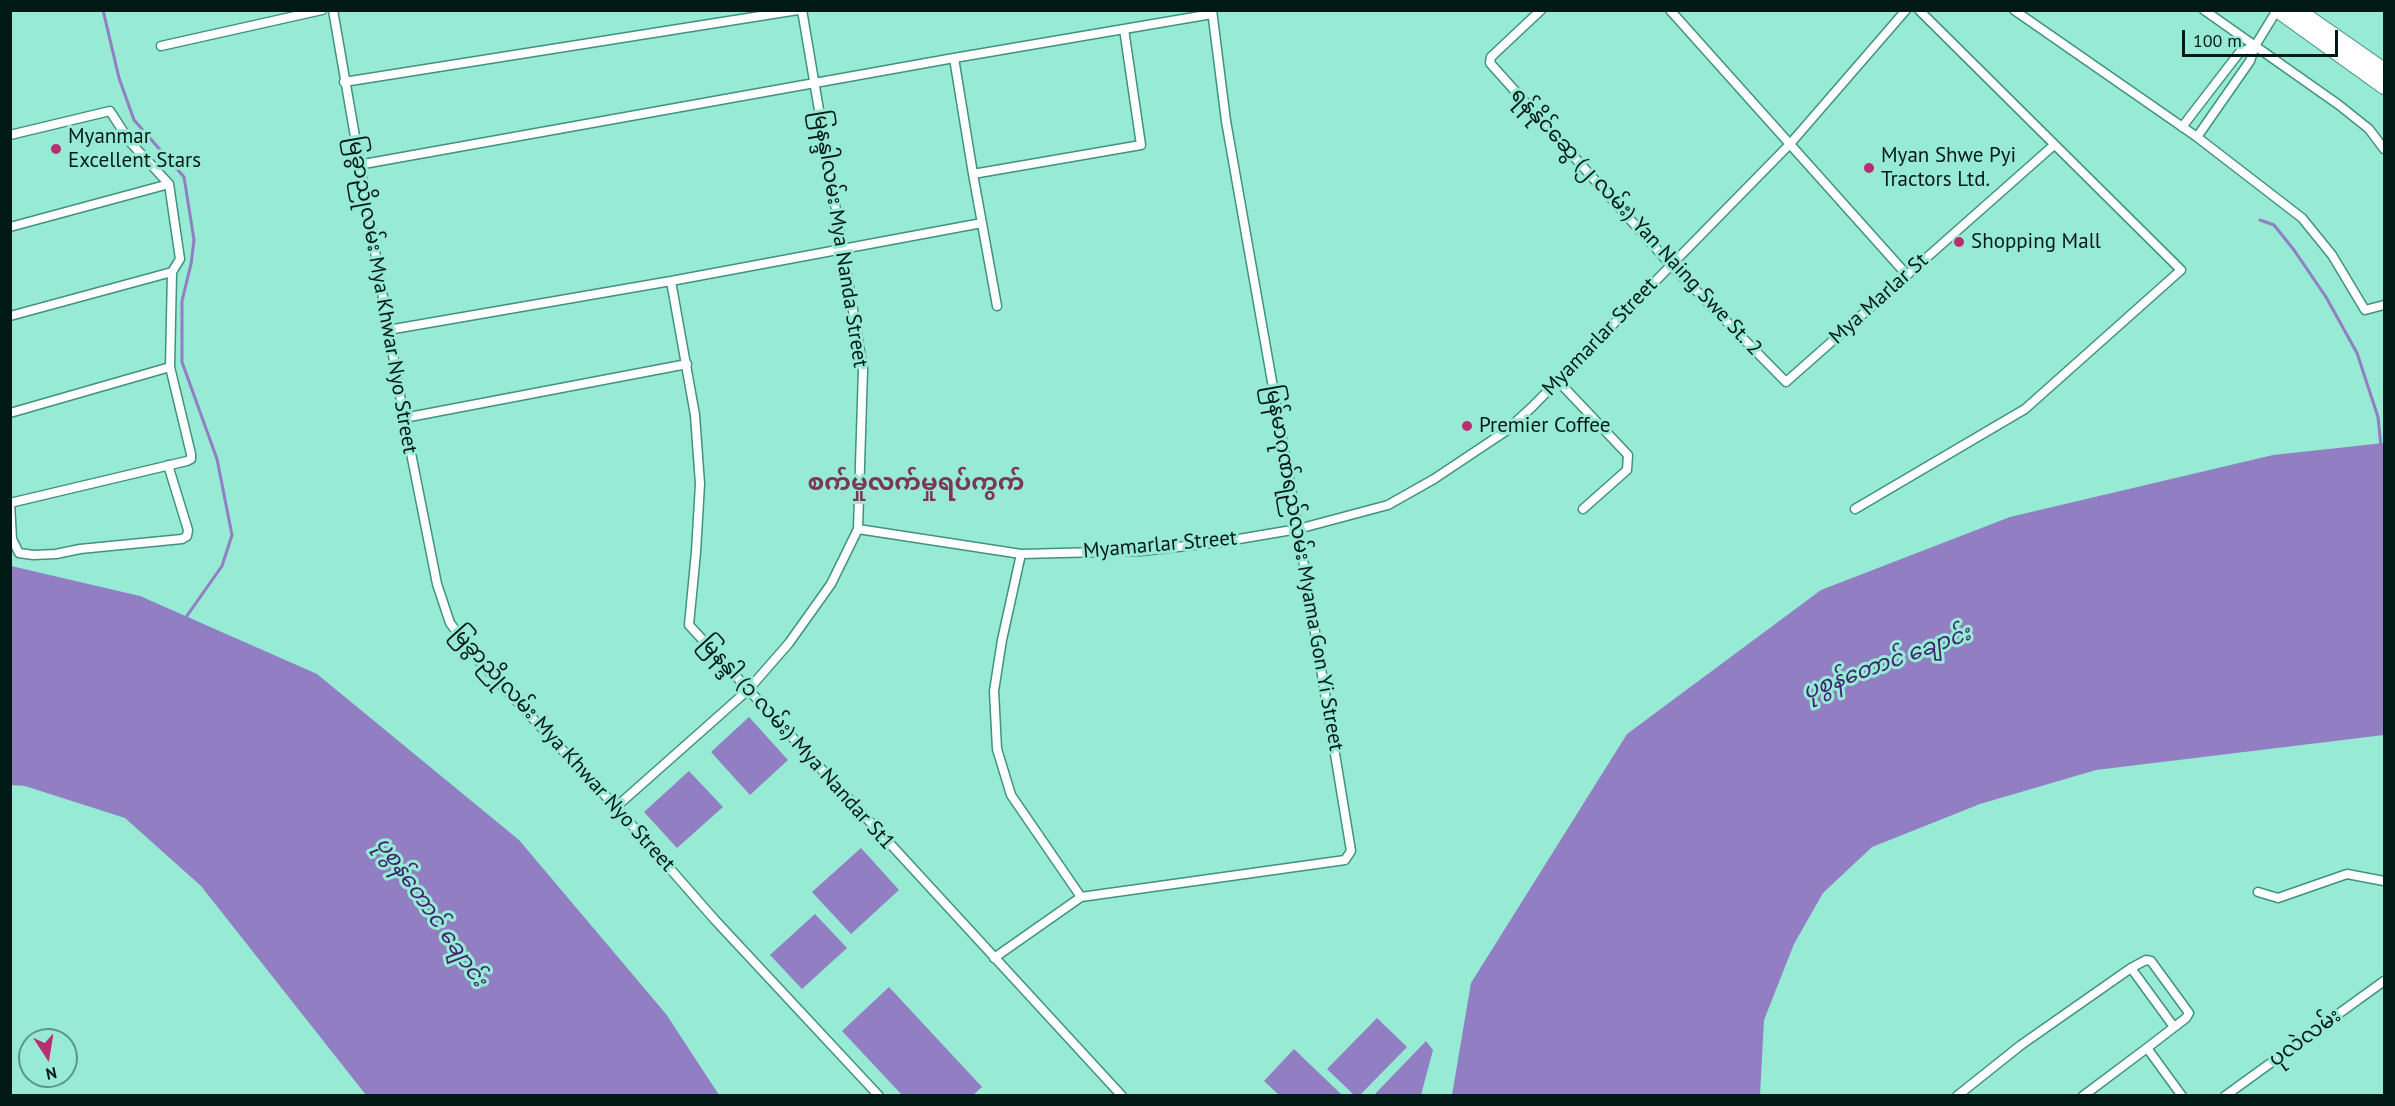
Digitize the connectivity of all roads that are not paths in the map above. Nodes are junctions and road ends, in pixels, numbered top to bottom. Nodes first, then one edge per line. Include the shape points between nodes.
1 (322, 10) edge
2 (333, 10) edge
3 (800, 10) edge
4 (1541, 10) edge
5 (1670, 10) edge
6 (1906, 10) edge
7 (1919, 10) edge
8 (2014, 10) edge
9 (2204, 10) edge
10 (2277, 10) edge
11 (2298, 10) edge
12 (1212, 12) edge
13 (1124, 29) junction
14 (2329, 41) junction
15 (161, 45) dead end
16 (2255, 46) junction
17 (954, 58) junction
18 (2385, 70) edge
19 (344, 82) junction
20 (813, 83) junction
21 (2385, 87) edge
22 (2182, 127) junction
23 (10, 135) edge
24 (2197, 137) junction
25 (1790, 144) junction
26 (2054, 145) junction
27 (2385, 149) edge
28 (358, 165) junction
29 (974, 174) junction
30 (168, 184) junction
31 (982, 223) junction
32 (10, 227) edge
33 (842, 248) junction
34 (1670, 264) junction
35 (172, 272) junction
36 (1907, 275) junction
37 (671, 281) junction
38 (2385, 305) edge
39 (997, 306) dead end
40 (10, 316) edge
41 (388, 330) junction
42 (687, 364) junction
43 (170, 367) junction
44 (1558, 381) junction
45 (1786, 382) joint
46 (10, 413) edge
47 (404, 418) junction
48 (168, 465) junction
49 (11, 503) edge
50 (1583, 509) dead end
51 (1856, 509) dead end
52 (858, 529) junction
53 (1298, 529) junction
54 (1021, 554) junction
55 (748, 690) junction
56 (616, 807) junction
57 (2385, 881) edge
58 (2258, 892) dead end
59 (1081, 897) junction
60 (993, 958) junction
61 (2132, 968) junction
62 (2385, 981) edge
63 (2174, 1027) junction
64 (2148, 1048) junction
65 (1967, 1092) edge
66 (879, 1095) edge
67 (1120, 1095) edge
68 (1957, 1095) edge
69 (2083, 1095) edge
70 (2182, 1095) edge
71 (2225, 1095) edge

1 - 15 street
2 - 19 street, မြခွာညိုလမ်း Mya Khwar Nyo Street
3 - 19 street
3 - 20 street, မြနန္ဒါလမ်း Mya Nanda Street
4 - 34 street, ရန်နိုင်ဆွေ (၂ လမ်း) Yan Naing Swe St. 2 via 1490,63
5 - 25 street
6 - 25 street, Myamarlar Street
7 - 26 street
8 - 22 street
9 - 16 street
10 - 14 main road
10 - 16 street
11 - 14 main road
12 - 13 street
12 - 53 street, မြန်မာဂုဏ်ရည်လမ်း Myama Gon Yi Street via 1226,121
13 - 17 street
13 - 29 street via 1141,145
14 - 18 main road
14 - 21 main road
16 - 22 street via 2239,53
16 - 24 street via 2250,61
16 - 27 street via 2347,111
17 - 20 street
17 - 29 street
19 - 28 street, မြခွာညိုလမ်း Mya Khwar Nyo Street
20 - 28 street
20 - 33 street, မြနန္ဒါလမ်း Mya Nanda Street
22 - 24 street
23 - 30 street via 110,111 130,142
24 - 38 street via 2302,218 2332,255 2365,310
25 - 34 street, Myamarlar Street
25 - 36 street
26 - 36 street, Mya Marlar St
26 - 51 street via 2181,270 2025,409
28 - 41 street, မြခွာညိုလမ်း Mya Khwar Nyo Street
29 - 31 street
30 - 32 street
30 - 35 street via 180,259
31 - 33 street
31 - 39 street
33 - 37 street
33 - 52 street, မြနန္ဒါလမ်း Mya Nanda Street via 863,369
34 - 44 street, Myamarlar Street
34 - 45 street, ရန်နိုင်ဆွေ (၂ လမ်း) Yan Naing Swe St. 2
35 - 40 street
35 - 43 street
36 - 45 street, Mya Marlar St
37 - 41 street
37 - 42 street, မြနန္ဒါ (၁ လမ်း) Mya Nandar St1
41 - 47 street, မြခွာညိုလမ်း Mya Khwar Nyo Street
42 - 47 street
42 - 55 street, မြနန္ဒါ (၁ လမ်း) Mya Nandar St1 via 700,484 689,625
43 - 46 street
43 - 48 street via 191,459
44 - 50 street via 1628,455 1627,470
44 - 53 street, Myamarlar Street via 1506,431 1434,479 1388,505
47 - 56 street, မြခွာညိုလမ်း Mya Khwar Nyo Street via 437,584 450,623 478,660
48 - 49 street
48 - 49 street via 189,530 182,539 56,554 19,553 12,539
52 - 54 street, Myamarlar Street
52 - 55 street, မြနန္ဒါလမ်း Mya Nanda Street via 831,584 789,643
53 - 54 street, Myamarlar Street via 1142,550
53 - 59 street, မြန်မာဂုဏ်ရည်လမ်း Myama Gon Yi Street via 1351,851 1345,860
54 - 59 street via 994,691 997,749 1011,795
55 - 56 street, မြနန္ဒါလမ်း Mya Nanda Street
55 - 60 street, မြနန္ဒါ (၁ လမ်း) Mya Nandar St1
56 - 66 street, မြခွာညိုလမ်း Mya Khwar Nyo Street via 715,920
57 - 58 street via 2347,874 2278,898
59 - 60 street
60 - 67 street, မြနန္ဒါ (၁ လမ်း) Mya Nandar St1
61 - 63 street
61 - 63 street via 2146,960 2155,964 2189,1013
61 - 65 street via 2020,1046
62 - 71 street, ပုလဲလမ်း
63 - 64 street
64 - 69 street
64 - 70 street
65 - 68 street

